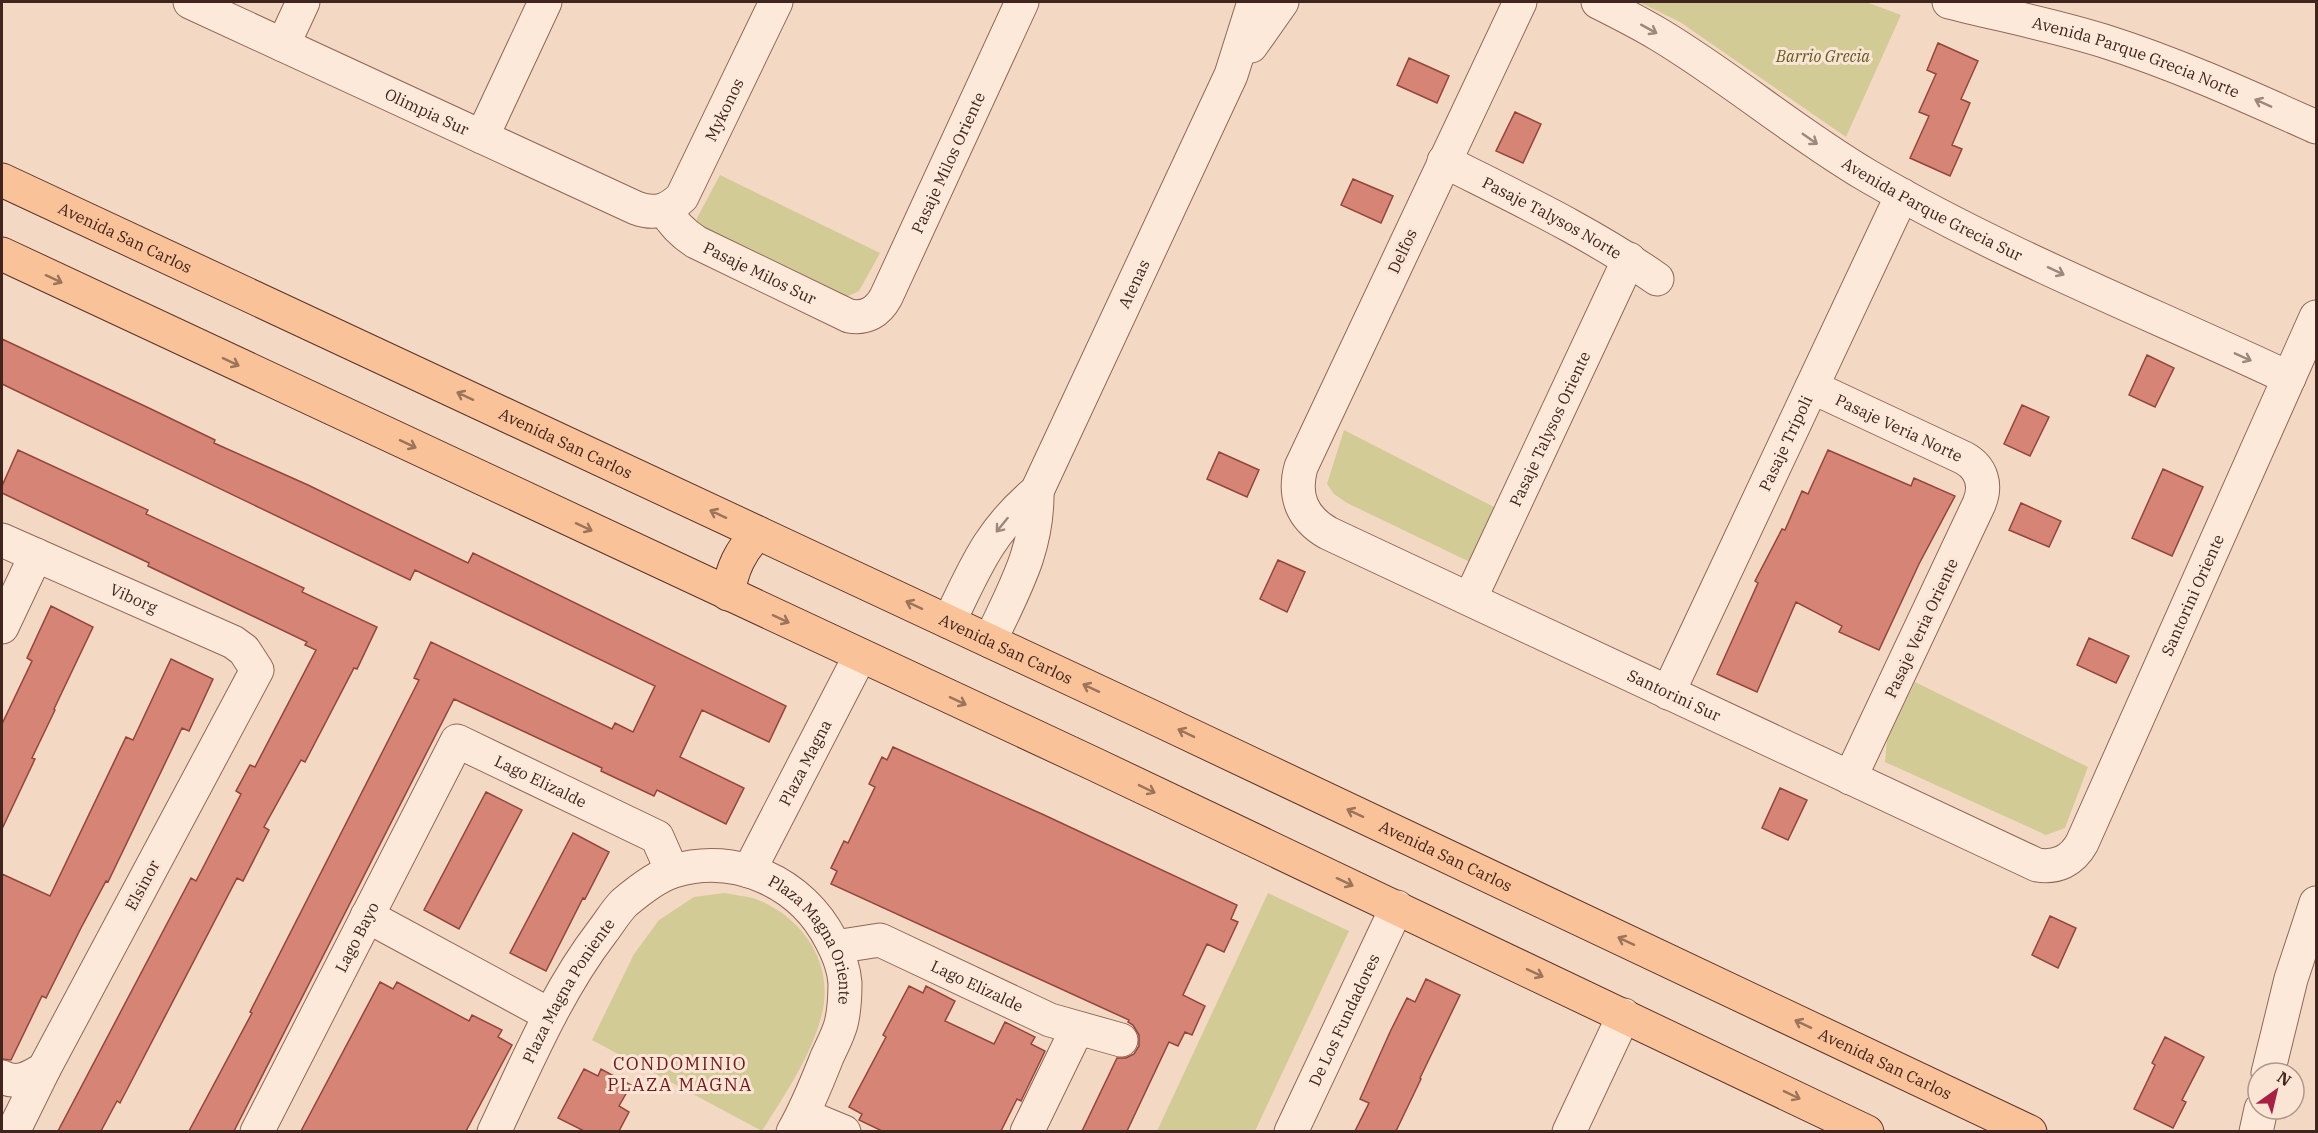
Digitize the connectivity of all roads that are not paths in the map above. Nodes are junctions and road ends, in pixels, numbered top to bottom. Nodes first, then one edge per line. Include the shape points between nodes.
1 (190, 2) edge
2 (303, 2) edge
3 (545, 2) edge
4 (776, 2) edge
5 (1022, 2) edge
6 (1254, 2) edge
7 (1282, 2) edge
8 (1520, 2) edge
9 (1598, 2) edge
10 (1964, 3) edge
11 (283, 45) junction
12 (1232, 75) junction
13 (2316, 127) edge
14 (482, 136) junction
15 (1444, 160) junction
16 (2, 180) edge
17 (1902, 195) junction
18 (665, 210) junction
19 (2, 255) edge
20 (1629, 259) junction
21 (1657, 279) dead end
22 (865, 316) joint
23 (2316, 317) edge
24 (2289, 378) junction
25 (1812, 387) junction
26 (1982, 476) joint
27 (1037, 491) junction
28 (1300, 504) joint
29 (758, 533) junction
30 (2, 540) edge
31 (36, 555) junction
32 (728, 594) junction
33 (1470, 599) junction
34 (949, 622) junction
35 (2, 627) edge
36 (990, 640) junction
37 (860, 656) junction
38 (257, 670) joint
39 (1668, 693) junction
40 (457, 741) joint
41 (1850, 778) junction
42 (2057, 865) joint
43 (672, 871) junction
44 (749, 871) junction
45 (2316, 903) edge
46 (1397, 907) junction
47 (367, 916) junction
48 (2311, 936) edge
49 (835, 947) junction
50 (550, 1015) junction
51 (1624, 1015) junction
52 (1077, 1029) junction
53 (1120, 1041) dead end
54 (2270, 1061) edge
55 (44, 1069) junction
56 (6, 1080) edge
57 (798, 1123) edge
58 (1850, 1128) edge
59 (2019, 1128) edge
60 (13, 1131) edge
61 (257, 1131) edge
62 (494, 1131) edge
63 (844, 1131) edge
64 (1027, 1131) edge
65 (1291, 1131) edge
66 (1569, 1131) edge

1 - 11 street, Olimpia Sur
2 - 11 street
3 - 14 street
4 - 18 street, Mykonos via 682,198
5 - 22 street, Pasaje Milos Oriente via 882,306
6 - 12 street, Atenas
7 - 12 street, Atenas
8 - 15 street, Delfos
9 -> 17 street, Avenida Parque Grecia Sur via 1658,33 1837,157
13 -> 10 street, Avenida Parque Grecia Norte via 2157,59
11 - 14 street, Olimpia Sur
12 - 27 street, Atenas
14 - 18 street, Olimpia Sur via 645,212
15 - 20 street, Pasaje Talysos Norte
15 - 28 street, Delfos via 1301,468 1297,486
29 -> 16 main road, Avenida San Carlos
17 -> 24 street, Avenida Parque Grecia Sur via 2045,266
17 - 25 street, Pasaje Trípoli
18 - 22 street, Pasaje Milos Sur via 677,228 696,242 841,313
19 -> 32 main road
20 - 21 street, Pasaje Talysos Norte
20 - 33 street, Pasaje Talysos Oriente
23 - 24 street, Santorini Oriente
24 - 42 street, Santorini Oriente via 2082,843 2076,853
25 - 26 street, Pasaje Veria Norte via 1964,458
25 - 39 street, Pasaje Trípoli
26 - 41 street, Pasaje Veria Oriente via 1983,495
27 -> 34 street, Atenas via 987,544
27 - 36 street, Atenas via 1035,533 1028,560
28 - 33 street, Santorini Sur via 1316,526
29 - 32 main road via 737,560
34 -> 29 main road, Avenida San Carlos
30 - 31 street, Viborg
31 - 35 street
31 - 38 street, Viborg via 233,642 244,650
32 -> 37 main road
33 - 39 street, Santorini Sur
34 - 36 main road, Avenida San Carlos
59 -> 36 main road, Avenida San Carlos
37 - 44 street, Plaza Magna
37 -> 46 main road
38 - 55 street, Elsinor
39 - 41 street, Santorini Sur
40 - 43 street, Lago Elizalde via 657,837
40 - 47 street, Lago Bayo
41 - 42 street, Santorini Sur via 2027,861 2047,867
43 - 44 street, Plaza Magna Oriente via 723,866
43 - 50 street, Plaza Magna Poniente via 623,904 588,951
44 - 49 street, Plaza Magna Oriente via 778,883 809,907
45 - 48 street
46 -> 51 main road
46 - 65 street, De Los Fundadores
47 - 50 street
47 - 61 street, Lago Bayo
48 - 54 street via 2278,1025
49 - 52 street, Lago Elizalde via 880,940
49 - 57 street, Plaza Magna Oriente via 845,983 841,1023
50 - 62 street, Plaza Magna Poniente
51 -> 58 main road
51 - 66 street
52 - 53 street, Lago Elizalde
52 - 64 street
55 - 56 street via 25,1080
55 - 60 street, Elsinor
57 - 63 street

